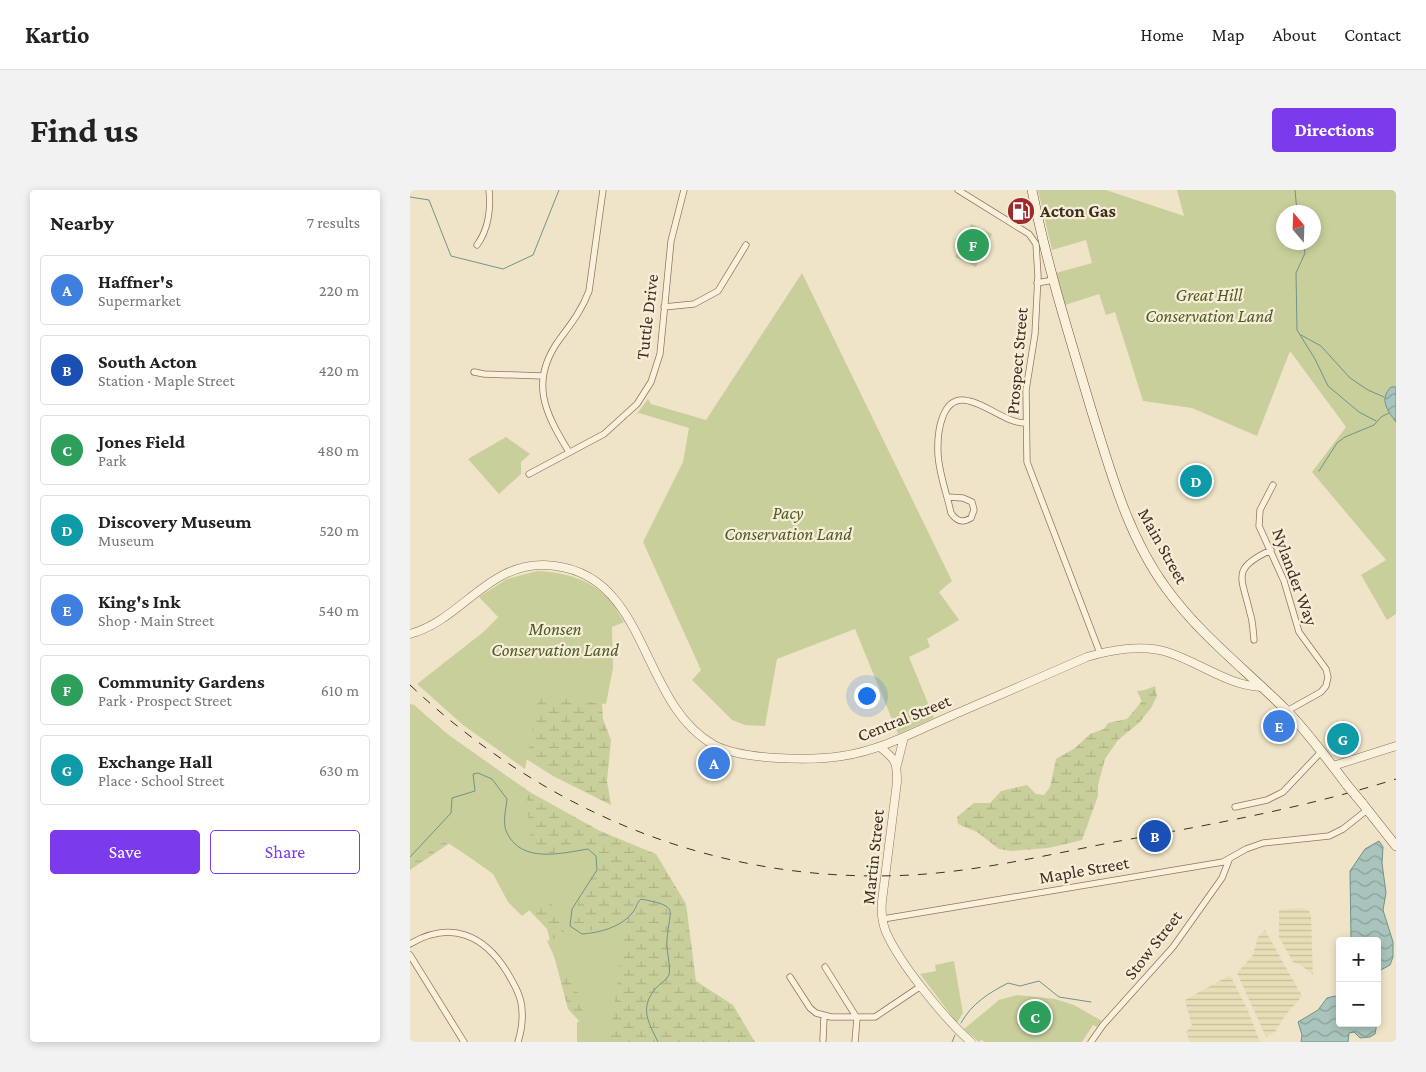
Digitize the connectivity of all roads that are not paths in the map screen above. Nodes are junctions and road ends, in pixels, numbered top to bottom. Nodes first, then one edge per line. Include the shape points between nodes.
1 (489, 190) edge
2 (603, 190) edge
3 (684, 190) edge
4 (958, 190) edge
5 (1032, 190) edge
6 (1041, 233) junction
7 (1031, 237) junction
8 (477, 245) dead end
9 (746, 245) dead end
10 (1053, 280) junction
11 (1037, 283) junction
12 (664, 307) junction
13 (474, 372) dead end
14 (543, 376) junction
15 (1026, 423) junction
16 (569, 452) junction
17 (529, 474) dead end
18 (1273, 485) dead end
19 (948, 497) junction
20 (1270, 550) junction
21 (410, 634) edge
22 (1254, 640) dead end
23 (1100, 653) junction
24 (1261, 687) junction
25 (1287, 711) junction
26 (904, 737) junction
27 (1396, 746) edge
28 (880, 747) junction
29 (1321, 752) junction
30 (897, 765) junction
31 (1333, 766) junction
32 (1364, 806) junction
33 (1235, 807) dead end
34 (1396, 846) edge
35 (1230, 860) junction
36 (883, 919) junction
37 (410, 944) edge
38 (410, 955) edge
39 (825, 968) dead end
40 (790, 977) dead end
41 (921, 986) junction
42 (824, 1016) junction
43 (857, 1018) junction
44 (823, 1040) dead end
45 (464, 1042) edge
46 (518, 1042) edge
47 (855, 1042) edge
48 (971, 1042) edge
49 (1091, 1042) edge

1 - 8 street via 486,229
2 - 14 street via 589,291 584,305 552,351
3 - 12 street, Tuttle Drive via 671,241
4 - 7 street
5 - 6 main road, Main Street
6 - 7 street
6 - 10 main road, Main Street
7 - 11 street, Prospect Street via 1036,244
9 - 12 street via 718,291 694,304
10 - 11 street
10 - 24 main road, Main Street via 1116,489 1138,542 1165,588 1192,622
11 - 15 street, Prospect Street via 1035,334 1026,390
12 - 16 street, Tuttle Drive via 660,354 645,392 616,425
13 - 14 street
14 - 16 street via 548,418
15 - 19 street via 970,401 960,399 952,402 941,419 938,454
15 - 23 street, Prospect Street via 1027,462 1031,477
16 - 17 street, Tuttle Drive
18 - 20 street, Nylander Way via 1258,516
19 - 19 street via 954,518 963,521 971,518 972,502
20 - 22 street via 1250,561 1242,577
20 - 25 street, Nylander Way via 1284,581 1300,636 1326,669 1328,677 1321,692
21 - 28 street, Central Street via 440,620 503,573 534,565 564,568 598,582 616,599 630,620 669,699 686,721 713,744 739,754 802,758 841,756
23 - 24 street, Central Street via 1162,650 1228,679
23 - 26 street, Central Street
24 - 25 main road, Main Street
25 - 29 main road, Main Street
26 - 28 street, Central Street
26 - 30 street, Martin Street
27 - 31 street
28 - 30 street via 894,758
29 - 31 main road, Main Street
29 - 33 street via 1283,792 1267,800
30 - 36 street, Martin Street via 882,898
31 - 32 main road, Main Street, bridge
32 - 34 main road, Main Street
32 - 35 street, Maple Street via 1332,835 1266,843 1246,849
35 - 36 street, Maple Street
35 - 49 street, Stow Street via 1222,878 1168,953
36 - 41 street, Martin Street via 891,940
37 - 46 street via 422,937 451,932 487,946 496,955 520,1000 522,1011
38 - 45 street
39 - 43 street
40 - 42 street via 810,1008
41 - 43 street via 880,1015
41 - 48 street, Martin Street
42 - 43 street
42 - 44 street
43 - 47 street

